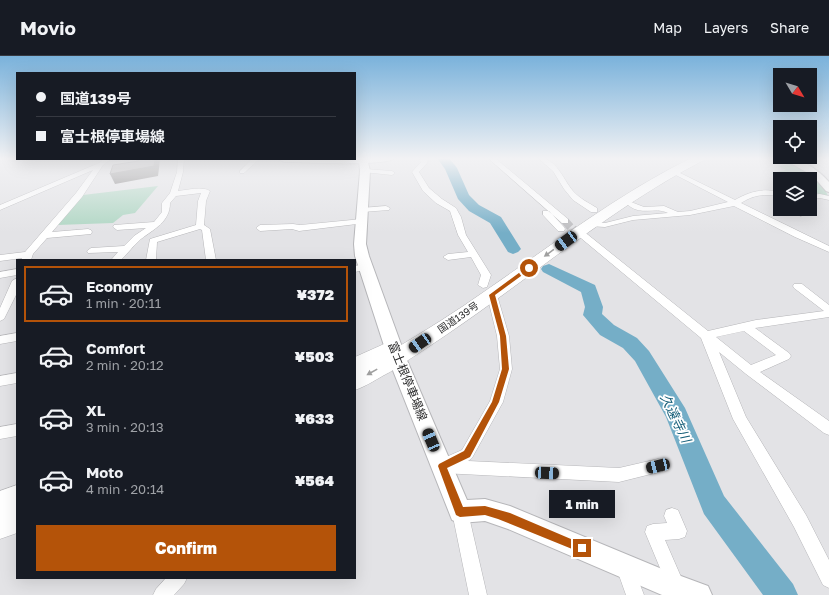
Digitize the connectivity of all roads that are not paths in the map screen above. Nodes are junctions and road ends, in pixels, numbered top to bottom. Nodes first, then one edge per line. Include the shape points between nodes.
1 (57, 183) edge
2 (88, 183) edge
3 (177, 183) edge
4 (363, 183) edge
5 (422, 183) edge
6 (521, 183) edge
7 (564, 183) edge
8 (638, 183) edge
9 (652, 183) edge
10 (696, 183) edge
11 (773, 193) edge
12 (174, 194) junction
13 (760, 194) junction
14 (817, 196) edge
15 (829, 198) edge
16 (773, 200) edge
17 (735, 203) junction
18 (631, 204) dead end
19 (0, 208) edge
20 (386, 208) dead end
21 (362, 215) junction
22 (677, 215) junction
23 (156, 225) junction
24 (563, 225) junction
25 (200, 226) junction
26 (586, 226) junction
27 (117, 227) dead end
28 (260, 228) dead end
29 (88, 232) dead end
30 (46, 235) junction
31 (127, 249) junction
32 (829, 249) edge
33 (91, 251) dead end
34 (472, 254) junction
35 (28, 257) edge
36 (448, 257) dead end
37 (0, 258) edge
38 (117, 259) edge
39 (151, 259) edge
40 (211, 259) edge
41 (360, 268) edge
42 (16, 272) edge
43 (0, 275) edge
44 (16, 283) edge
45 (798, 286) dead end
46 (487, 290) junction
47 (829, 310) edge
48 (829, 314) edge
49 (0, 317) edge
50 (746, 327) junction
51 (706, 335) junction
52 (16, 337) edge
53 (0, 340) edge
54 (395, 352) junction
55 (356, 366) edge
56 (750, 371) junction
57 (356, 381) edge
58 (829, 429) edge
59 (16, 430) edge
60 (0, 433) edge
61 (442, 466) junction
62 (658, 466) dead end
63 (16, 498) edge
64 (0, 504) edge
65 (460, 512) junction
66 (672, 516) dead end
67 (16, 519) edge
68 (0, 525) edge
69 (625, 566) junction
70 (177, 579) edge
71 (829, 579) edge
72 (676, 587) junction
73 (162, 595) edge
74 (478, 595) edge
75 (635, 595) edge
76 (699, 595) edge

1 - 19 street
2 - 30 street
3 - 12 street
4 - 21 main road, 富士根停車場線
5 - 34 street via 426,190 453,210
6 - 24 street via 545,204 540,207
7 - 26 street via 575,198
8 - 26 highway, 国道139号 via 615,196
9 - 26 highway, 国道139号
10 - 17 street
11 - 13 street
12 - 23 street via 166,203 166,212
12 - 25 street via 206,191 202,201
13 - 16 street
13 - 17 street via 748,195
14 - 15 street
17 - 22 street
17 - 32 street
18 - 22 street via 648,210 662,208
20 - 21 street
21 - 28 street via 299,228
21 - 41 main road, 富士根停車場線
22 - 26 street via 633,218 605,225
23 - 27 street
23 - 31 street via 137,238
24 - 26 highway, 国道139号
24 - 46 highway, 国道139号
25 - 39 street via 162,236 153,242
25 - 40 street via 206,229
26 -> 46 highway, 国道139号
26 - 51 street via 619,265
29 - 30 street
30 - 35 street
31 - 33 street
31 - 38 street
34 - 36 street
34 - 46 street via 486,275
35 - 37 street
41 - 54 main road, 富士根停車場線
42 - 43 street
44 - 49 street
45 - 47 street
46 - 54 highway, 国道139号
46 - 61 street via 503,336 506,369 496,402 467,454
48 - 50 street
50 - 51 street
50 - 56 street via 785,356
51 - 56 street
51 - 71 street via 740,419 800,521
52 - 53 street
54 - 55 highway, 国道139号
54 -> 57 highway, 国道139号
54 - 61 main road, 富士根停車場線
56 - 58 street
59 - 60 street
61 - 62 street via 618,475
61 - 65 main road, 富士根停車場線
63 - 64 highway
65 - 69 main road via 485,510 510,518
65 - 74 street
66 - 72 street via 679,531 653,532
67 - 68 highway
69 - 72 main road
69 - 75 street
70 - 73 street
72 - 76 main road

